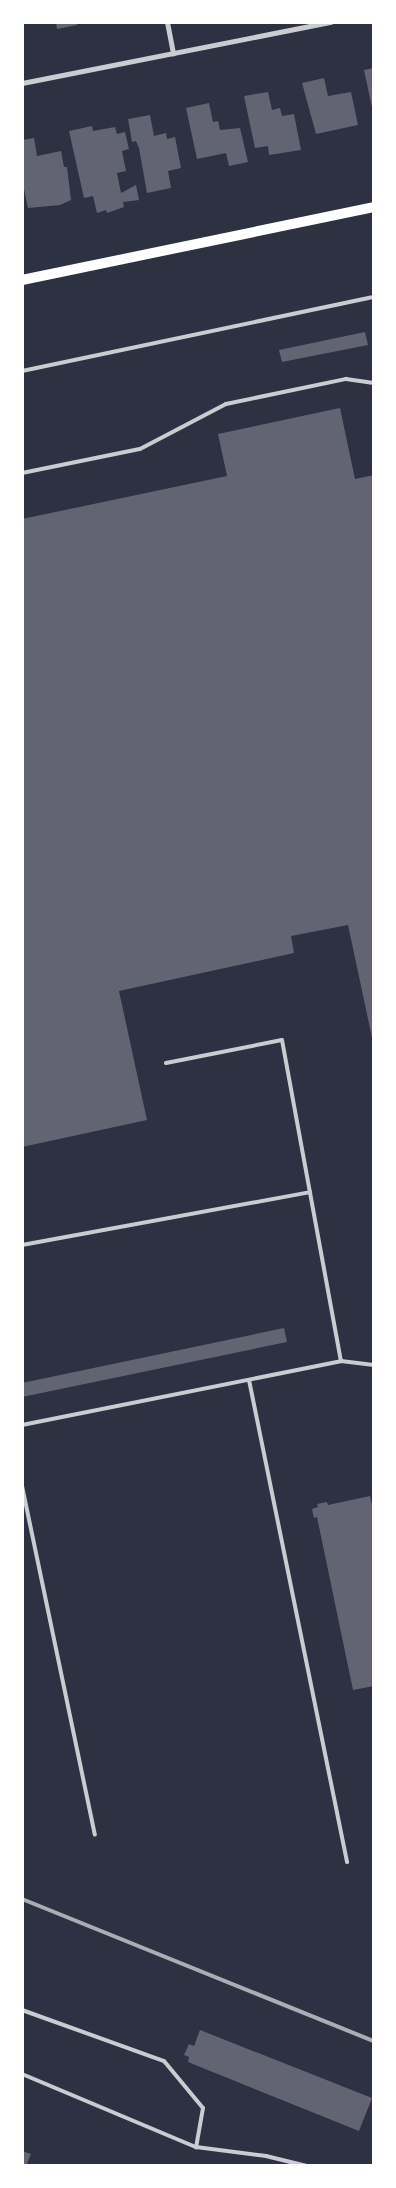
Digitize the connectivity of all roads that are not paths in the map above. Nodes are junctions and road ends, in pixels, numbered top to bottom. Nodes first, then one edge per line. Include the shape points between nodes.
1 (167, 22) edge
2 (331, 22) edge
3 (173, 53) junction
4 (22, 83) edge
5 (374, 208) edge
6 (22, 280) edge
7 (374, 297) edge
8 (22, 372) edge
9 (374, 384) edge
10 (22, 473) edge
11 (166, 1063) dead end
12 (310, 1192) junction
13 (22, 1245) edge
14 (341, 1361) junction
15 (374, 1365) edge
16 (250, 1380) junction
17 (22, 1425) edge
18 (22, 1486) edge
19 (95, 1834) dead end
20 (347, 1862) dead end
21 (22, 2010) edge
22 (22, 2074) edge
23 (196, 2147) junction
24 (307, 2166) edge

1 - 3 street
2 - 3 street
3 - 4 street
5 - 6 main road
7 - 8 lane
9 - 10 lane via 346,379 226,404 140,449
11 - 12 lane via 282,1040
12 - 13 lane
12 - 14 lane
14 - 15 lane
14 - 16 lane
16 - 17 lane
16 - 20 lane
18 - 19 lane
21 - 23 lane via 164,2061 203,2108
22 - 23 lane
23 - 24 lane via 266,2156

